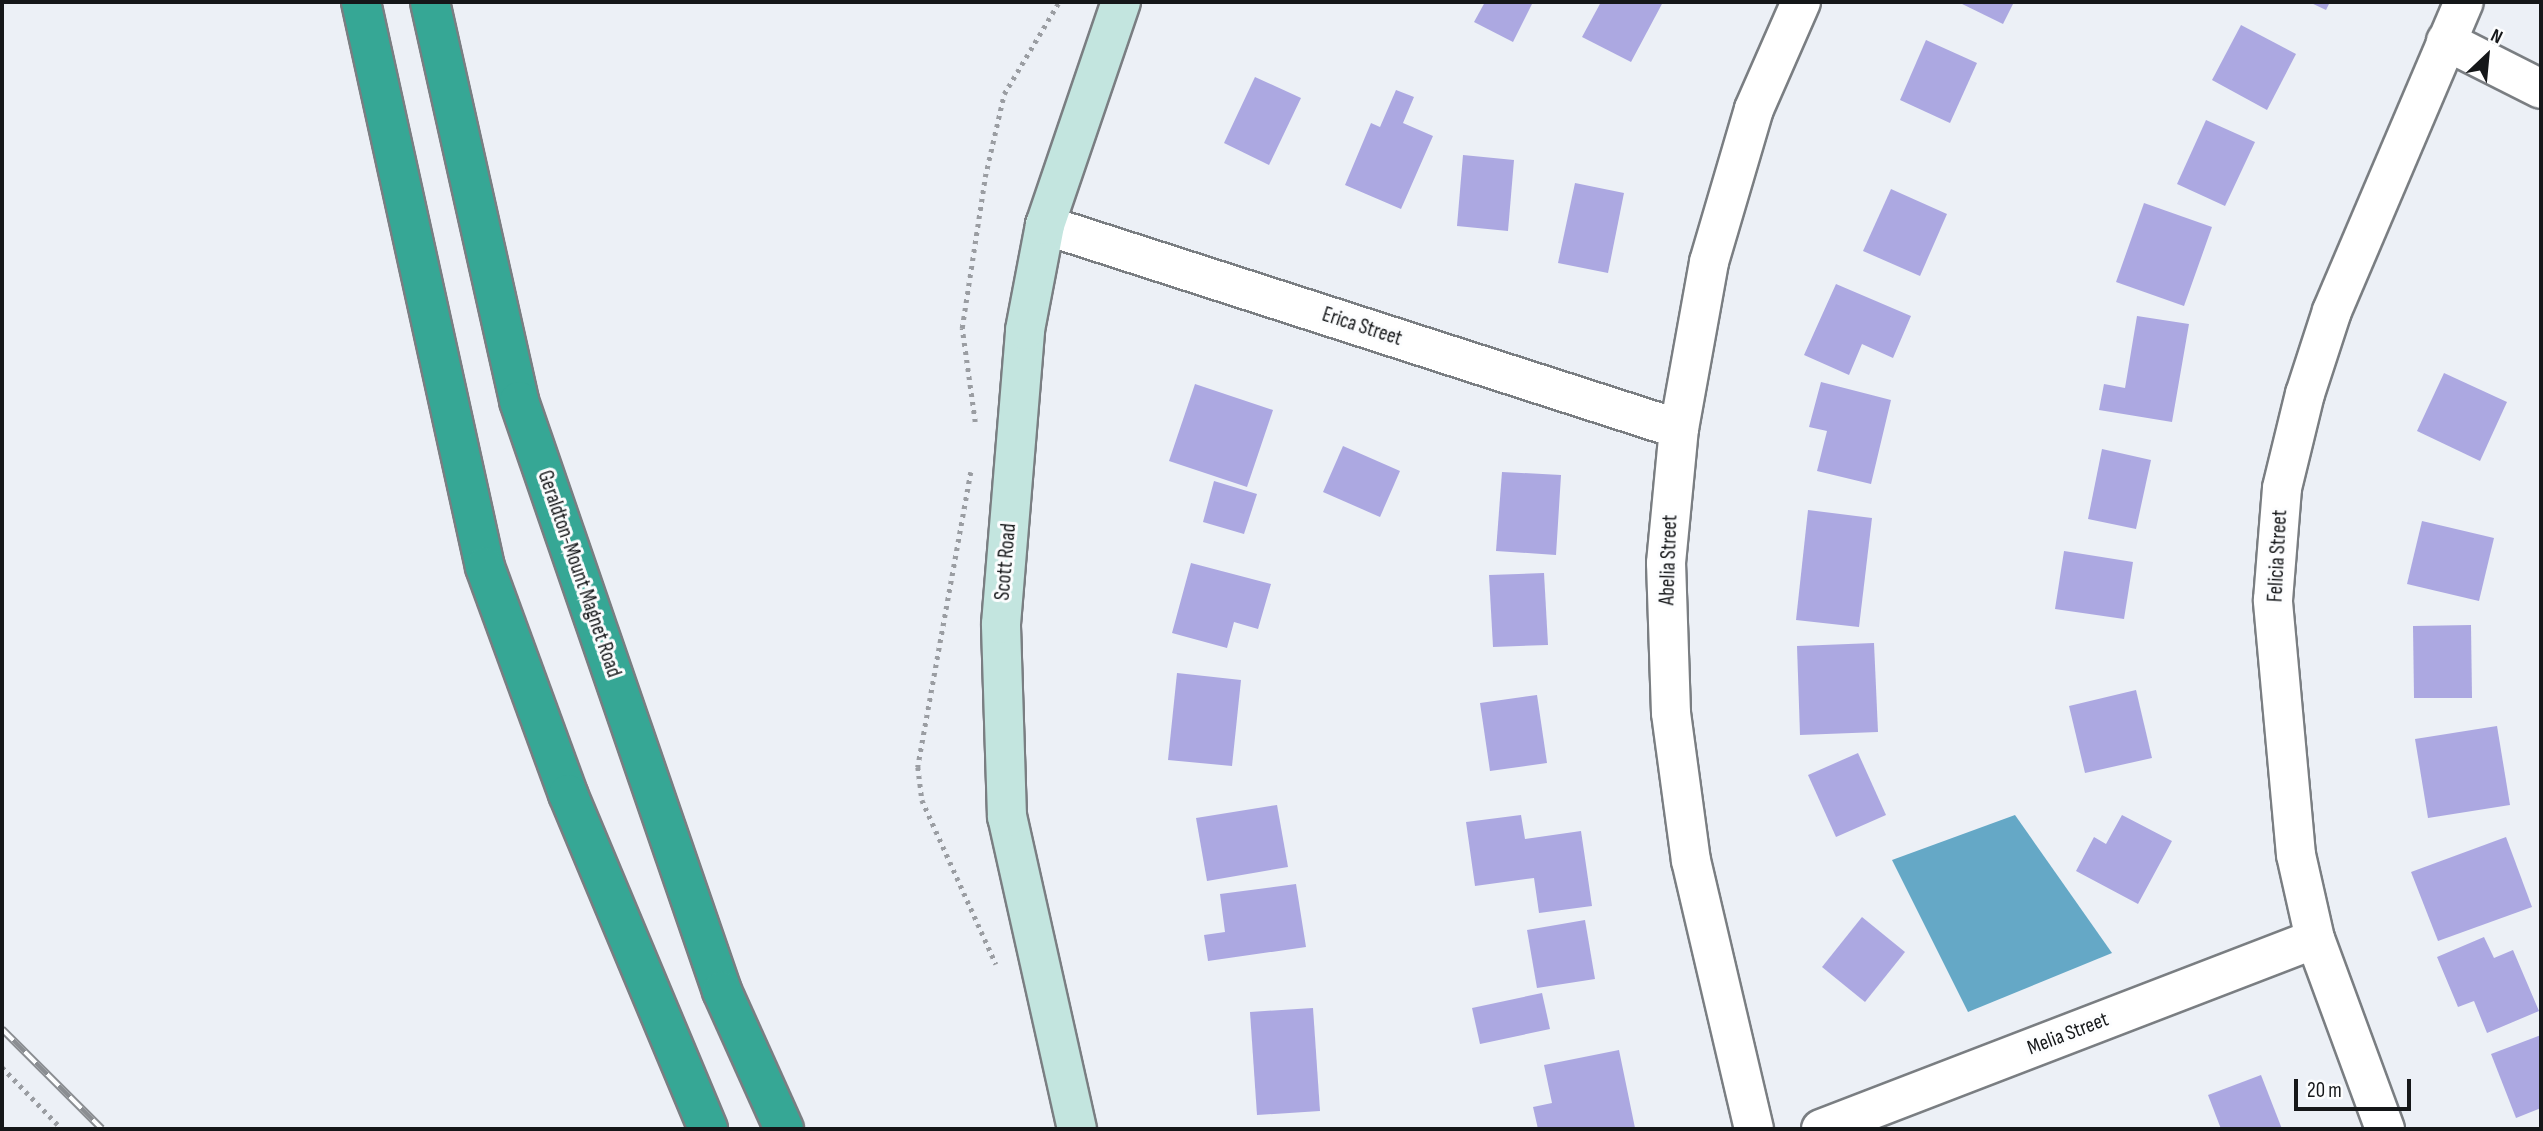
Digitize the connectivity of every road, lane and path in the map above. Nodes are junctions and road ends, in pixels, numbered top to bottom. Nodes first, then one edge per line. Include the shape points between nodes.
1 (361, 2) edge
2 (430, 2) edge
3 (1121, 2) edge
4 (1801, 2) edge
5 (2464, 2) edge
6 (2446, 41) junction
7 (2541, 89) edge
8 (1045, 225) junction
9 (1679, 429) junction
10 (2315, 939) junction
11 (2, 1067) edge
12 (62, 1129) edge
13 (708, 1129) edge
14 (784, 1129) edge
15 (1077, 1129) edge
16 (1754, 1129) edge
17 (1821, 1129) edge
18 (2385, 1129) edge

1 - 13 highway via 485,568 568,794
2 - 14 highway, Geraldton-Mount Magnet Road via 519,401 722,991
3 - 8 street, Scott Road
4 - 9 street, Abelia Street via 1754,109 1709,262
5 - 6 street, Felicia Street
6 - 7 street
6 - 10 street, Felicia Street via 2332,311 2282,488 2273,600 2296,855
8 - 9 street, Erica Street
8 - 15 street, Scott Road via 1025,330 1000,624 1007,817
9 - 16 street, Abelia Street via 1666,563 1671,713 1691,861
10 - 17 street, Melia Street
10 - 18 street, Felicia Street
11 - 12 path

